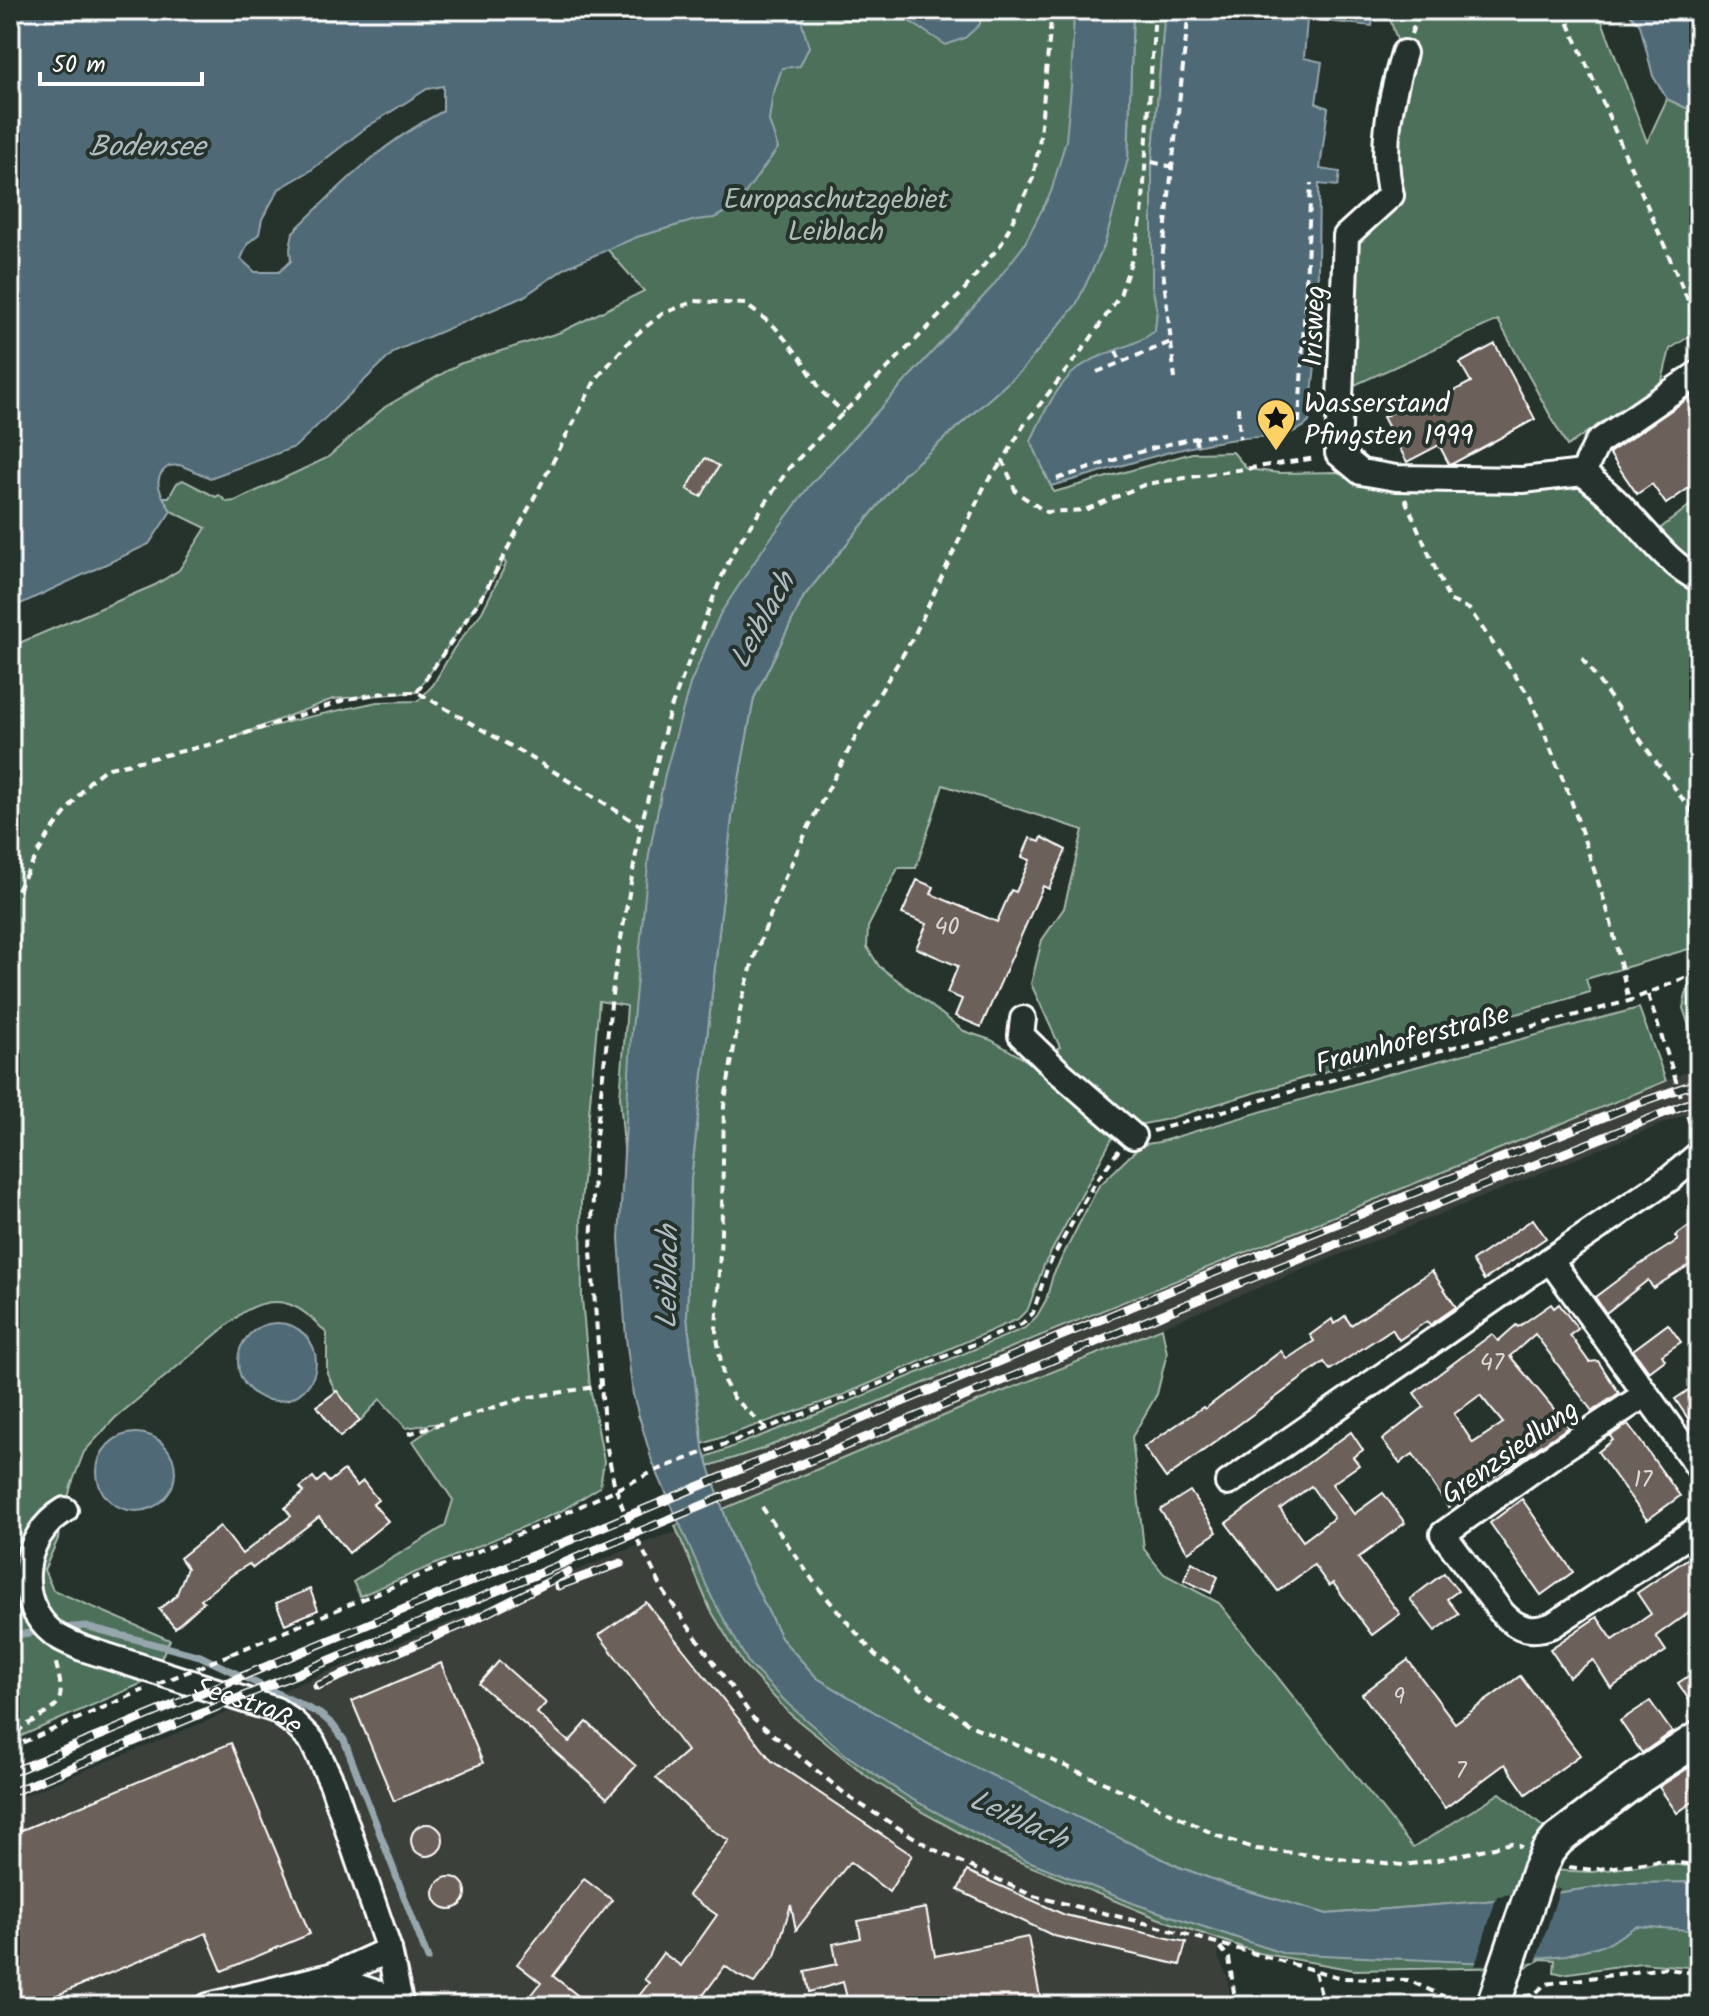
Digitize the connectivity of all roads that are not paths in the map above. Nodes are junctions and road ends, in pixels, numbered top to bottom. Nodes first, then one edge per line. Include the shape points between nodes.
1 (1404, 53) dead end
2 (1699, 373) edge
3 (1583, 473) junction
4 (1699, 579) edge
5 (1023, 1019) dead end
6 (1133, 1136) road end
7 (1699, 1154) edge
8 (1550, 1260) junction
9 (1646, 1394) junction
10 (1699, 1468) edge
11 (1228, 1483) dead end
12 (65, 1510) dead end
13 (1699, 1528) edge
14 (1699, 1738) edge
15 (389, 1950) junction
16 (1505, 1995) edge
17 (208, 2006) edge
18 (293, 2006) edge
19 (379, 2006) edge
20 (401, 2006) edge

1 - 3 street, Irisweg via 1387,141 1385,169 1391,195 1346,236 1338,453 1361,472 1396,478 1523,480
2 - 3 street via 1597,443
3 - 4 street via 1666,555
5 - 6 street via 1021,1035
7 - 8 street
8 - 9 street
8 - 11 street
9 - 10 street
9 - 13 street, Grenzsiedlung via 1443,1534 1512,1624 1533,1631 1553,1625
12 - 15 street, Seestraße via 38,1533 28,1556 27,1587 42,1622 55,1635 121,1662 276,1710 294,1723 312,1741 332,1783
14 - 16 main road via 1641,1776 1548,1851 1523,1919
15 - 17 street via 334,1975
15 - 20 street, Seestraße
18 - 19 street via 358,1987 379,1994

